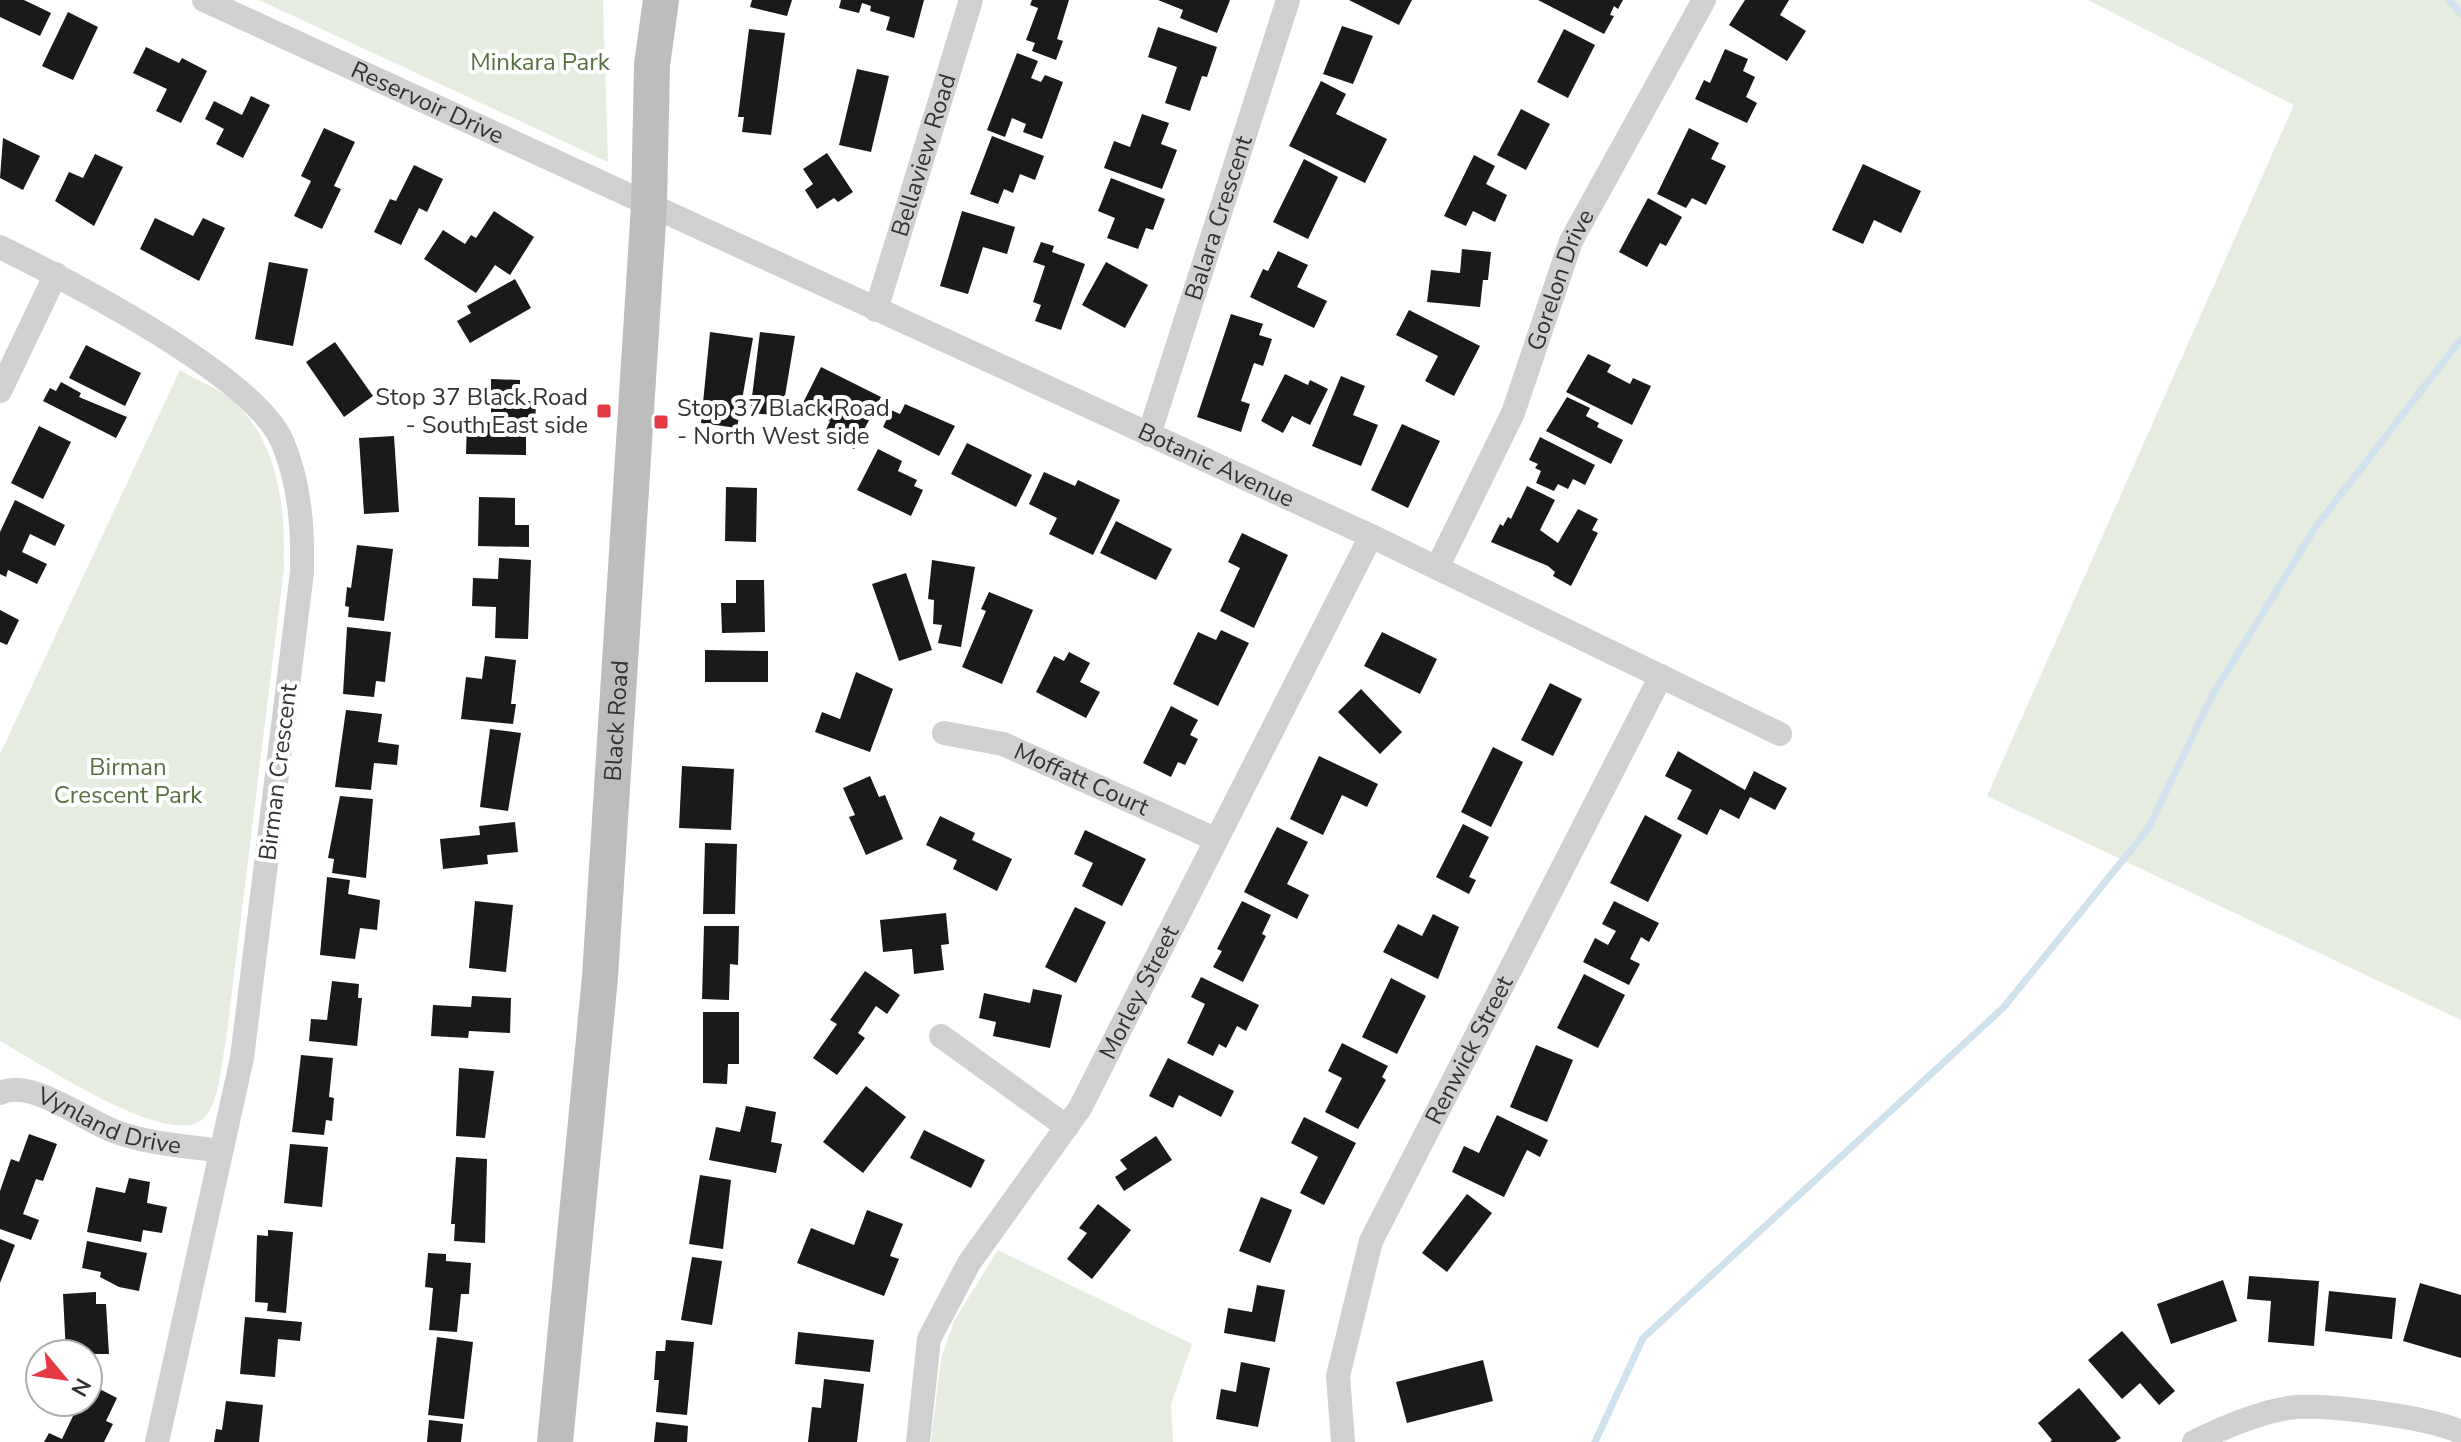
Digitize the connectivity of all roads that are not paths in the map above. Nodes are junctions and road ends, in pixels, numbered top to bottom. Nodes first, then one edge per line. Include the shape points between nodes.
1 (204, 0) edge
2 (661, 0) edge
3 (971, 0) edge
4 (1288, 0) edge
5 (1704, 0) edge
6 (649, 206) junction
7 (0, 247) edge
8 (56, 274) junction
9 (876, 310) junction
10 (0, 391) edge
11 (1149, 435) junction
12 (1371, 536) junction
13 (1437, 568) junction
14 (1661, 676) junction
15 (944, 733) dead end
16 (1780, 734) dead end
17 (1215, 839) junction
18 (941, 1036) dead end
19 (0, 1093) edge
20 (1067, 1127) junction
21 (221, 1151) junction
22 (2461, 1432) edge
23 (157, 1442) edge
24 (555, 1442) edge
25 (918, 1442) edge
26 (1343, 1442) edge
27 (2194, 1442) edge

1 - 6 street, Reservoir Drive
2 - 6 main road, Black Road via 652,65
3 - 9 street, Bellaview Road
4 - 11 street, Balara Crescent
5 - 13 street, Gorelon Drive via 1571,241 1513,413
6 - 9 street, Botanic Avenue
6 - 24 main road, Black Road via 600,977
7 - 8 street, Birman Crescent
8 - 10 street
8 - 21 street, Birman Crescent via 248,397 282,440 299,497 300,588 242,1058
9 - 11 street, Botanic Avenue
11 - 12 street, Botanic Avenue
12 - 13 street, Botanic Avenue
12 - 17 street, Morley Street
13 - 14 street, Botanic Avenue
14 - 16 street, Botanic Avenue
14 - 26 street, Renwick Street via 1371,1241 1338,1376
15 - 17 street, Moffatt Court via 1003,744
17 - 20 street, Morley Street
18 - 20 street
19 - 21 street, Vynland Drive via 27,1091 116,1132
20 - 25 street, Morley Street via 969,1263 929,1339
21 - 23 street, Birman Crescent
22 - 27 street via 2360,1411 2289,1408

